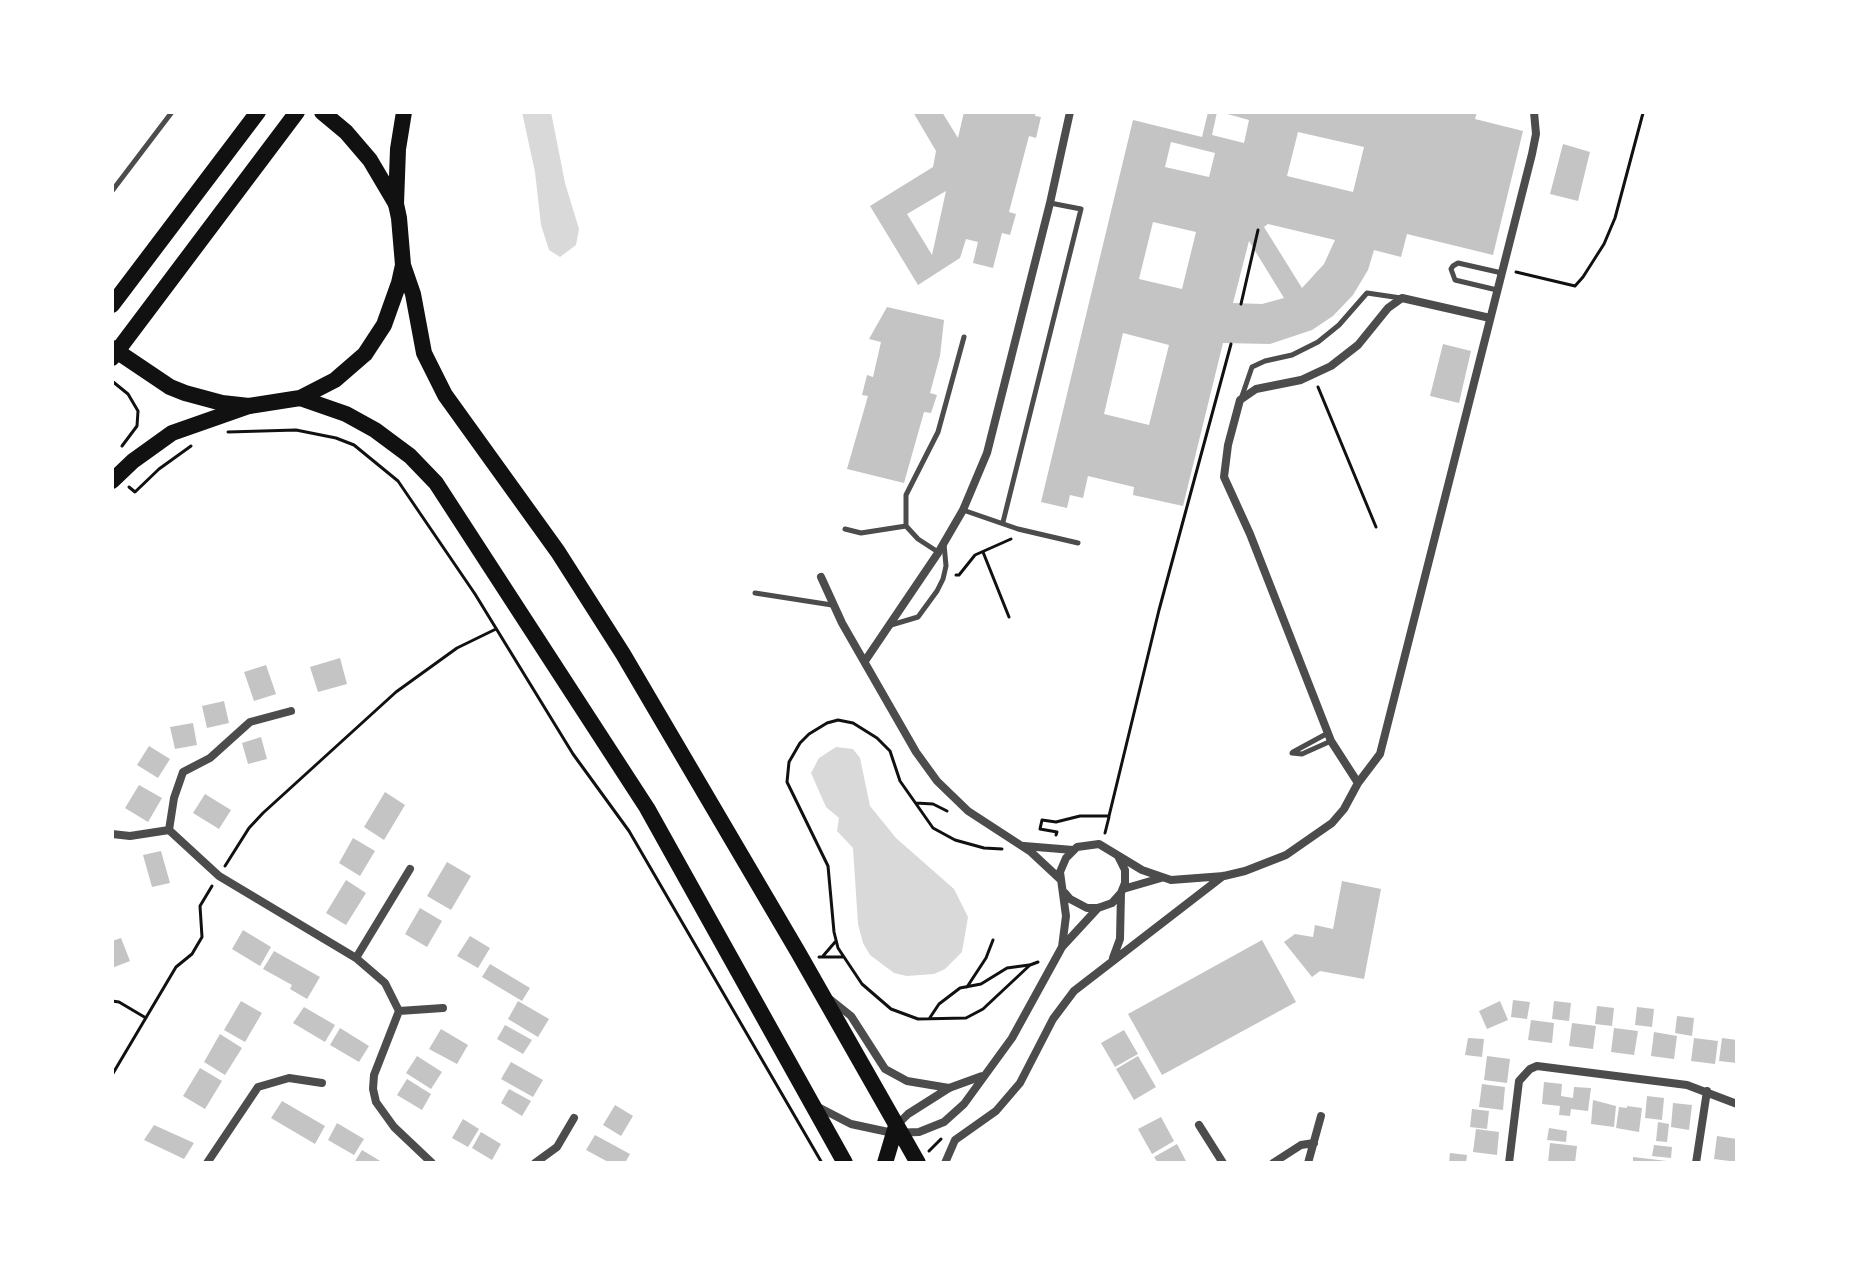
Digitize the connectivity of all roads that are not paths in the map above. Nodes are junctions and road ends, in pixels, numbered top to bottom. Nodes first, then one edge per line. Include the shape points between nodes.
1 (172, 112) edge
2 (258, 112) edge
3 (297, 112) edge
4 (322, 112) edge
5 (404, 112) edge
6 (1070, 112) edge
7 (1534, 112) edge
8 (112, 191) edge
9 (1050, 203) junction
10 (396, 204) junction
11 (403, 265) junction
12 (1503, 271) junction
13 (1497, 290) junction
14 (1402, 298) junction
15 (112, 305) edge
16 (1490, 318) junction
17 (964, 337) dead end
18 (112, 348) edge
19 (112, 358) edge
20 (300, 398) junction
21 (1240, 400) junction
22 (249, 406) junction
23 (115, 478) edge
24 (963, 510) junction
25 (1003, 522) junction
26 (906, 526) junction
27 (845, 529) dead end
28 (944, 543) junction
29 (1078, 543) dead end
30 (938, 553) junction
31 (821, 577) dead end
32 (755, 593) dead end
33 (832, 605) junction
34 (888, 625) junction
35 (865, 661) junction
36 (291, 711) dead end
37 (1329, 737) junction
38 (1292, 753) dead end
39 (1358, 783) junction
40 (169, 830) junction
41 (112, 834) edge
42 (1020, 845) junction
43 (1073, 850) junction
44 (1115, 853) junction
45 (410, 869) dead end
46 (1224, 876) junction
47 (1161, 878) junction
48 (1062, 884) junction
49 (1122, 891) junction
50 (1098, 908) junction
51 (1062, 947) junction
52 (356, 958) junction
53 (1112, 959) junction
54 (821, 992) junction
55 (443, 1008) dead end
56 (399, 1011) junction
57 (983, 1076) junction
58 (322, 1083) dead end
59 (949, 1088) junction
60 (1707, 1091) junction
61 (809, 1100) junction
62 (1737, 1104) edge
63 (1321, 1116) dead end
64 (574, 1118) dead end
65 (1199, 1125) dead end
66 (897, 1131) junction
67 (1314, 1143) junction
68 (207, 1163) edge
69 (432, 1163) edge
70 (535, 1163) edge
71 (845, 1163) edge
72 (885, 1163) edge
73 (918, 1163) edge
74 (945, 1163) edge
75 (1223, 1163) edge
76 (1273, 1163) edge
77 (1308, 1163) edge
78 (1509, 1163) edge
79 (1696, 1163) edge

1 - 8 lane
2 - 15 main road
3 - 19 main road
4 - 10 main road via 364,152
5 - 10 main road
6 - 9 street
7 - 12 street via 1536,134
9 - 24 street via 997,419
9 - 25 lane via 1081,209
10 - 11 main road
11 - 20 main road via 389,314 365,354 335,380
11 - 54 main road via 424,353 445,395 558,552 623,654
12 - 13 street
12 - 13 lane via 1458,263 1451,269 1459,282
13 - 16 street
14 - 16 street
14 - 21 street via 1331,366 1313,376 1256,389
14 - 21 lane via 1367,293 1318,342 1252,367
16 - 39 street via 1385,742
17 - 26 lane via 938,432 906,495
18 - 22 main road via 185,393
20 - 22 main road
20 - 61 main road via 375,430 436,483 647,808
21 - 37 street via 1224,477
22 - 23 main road via 172,433
24 - 25 lane
24 - 28 street
25 - 29 lane
26 - 27 lane via 861,533
26 - 30 lane
28 - 30 street
28 - 34 lane via 945,571 937,591 918,617
30 - 34 street
31 - 33 street
32 - 33 lane
33 - 35 street
34 - 35 street
35 - 42 street via 937,781 968,811
36 - 40 street via 250,722 210,758 183,772
37 - 38 lane via 1302,754
37 - 39 street
39 - 46 street via 1332,823 1306,843 1274,861
40 - 41 street
40 - 52 street via 219,876
42 - 43 street
42 - 48 street
43 - 44 street via 1099,844
43 - 48 street via 1062,865
44 - 47 street
44 - 49 street via 1125,870
45 - 52 street
46 - 47 street
46 - 53 street
47 - 49 street
48 - 50 street via 1079,906
48 - 51 street
49 - 50 street via 1112,903
49 - 53 street via 1120,939
50 - 51 street
51 - 57 street via 1023,1022
52 - 56 street via 385,983
53 - 74 street via 1067,998 1024,1078 996,1111 955,1140
54 - 59 street via 851,1016 885,1069 907,1081
54 - 66 main road
55 - 56 street
56 - 69 street via 378,1061 373,1089 394,1127
57 - 59 street
57 - 66 street via 944,1122 919,1132
58 - 68 street via 289,1078 258,1087
59 - 66 street via 908,1114
60 - 62 street
60 - 78 street via 1546,1066 1530,1069 1519,1081
60 - 79 street
61 - 66 street via 842,1120
61 - 71 main road
63 - 67 street
64 - 70 street via 557,1147
65 - 75 street
66 - 72 main road
66 - 73 main road
67 - 76 street
67 - 77 street

